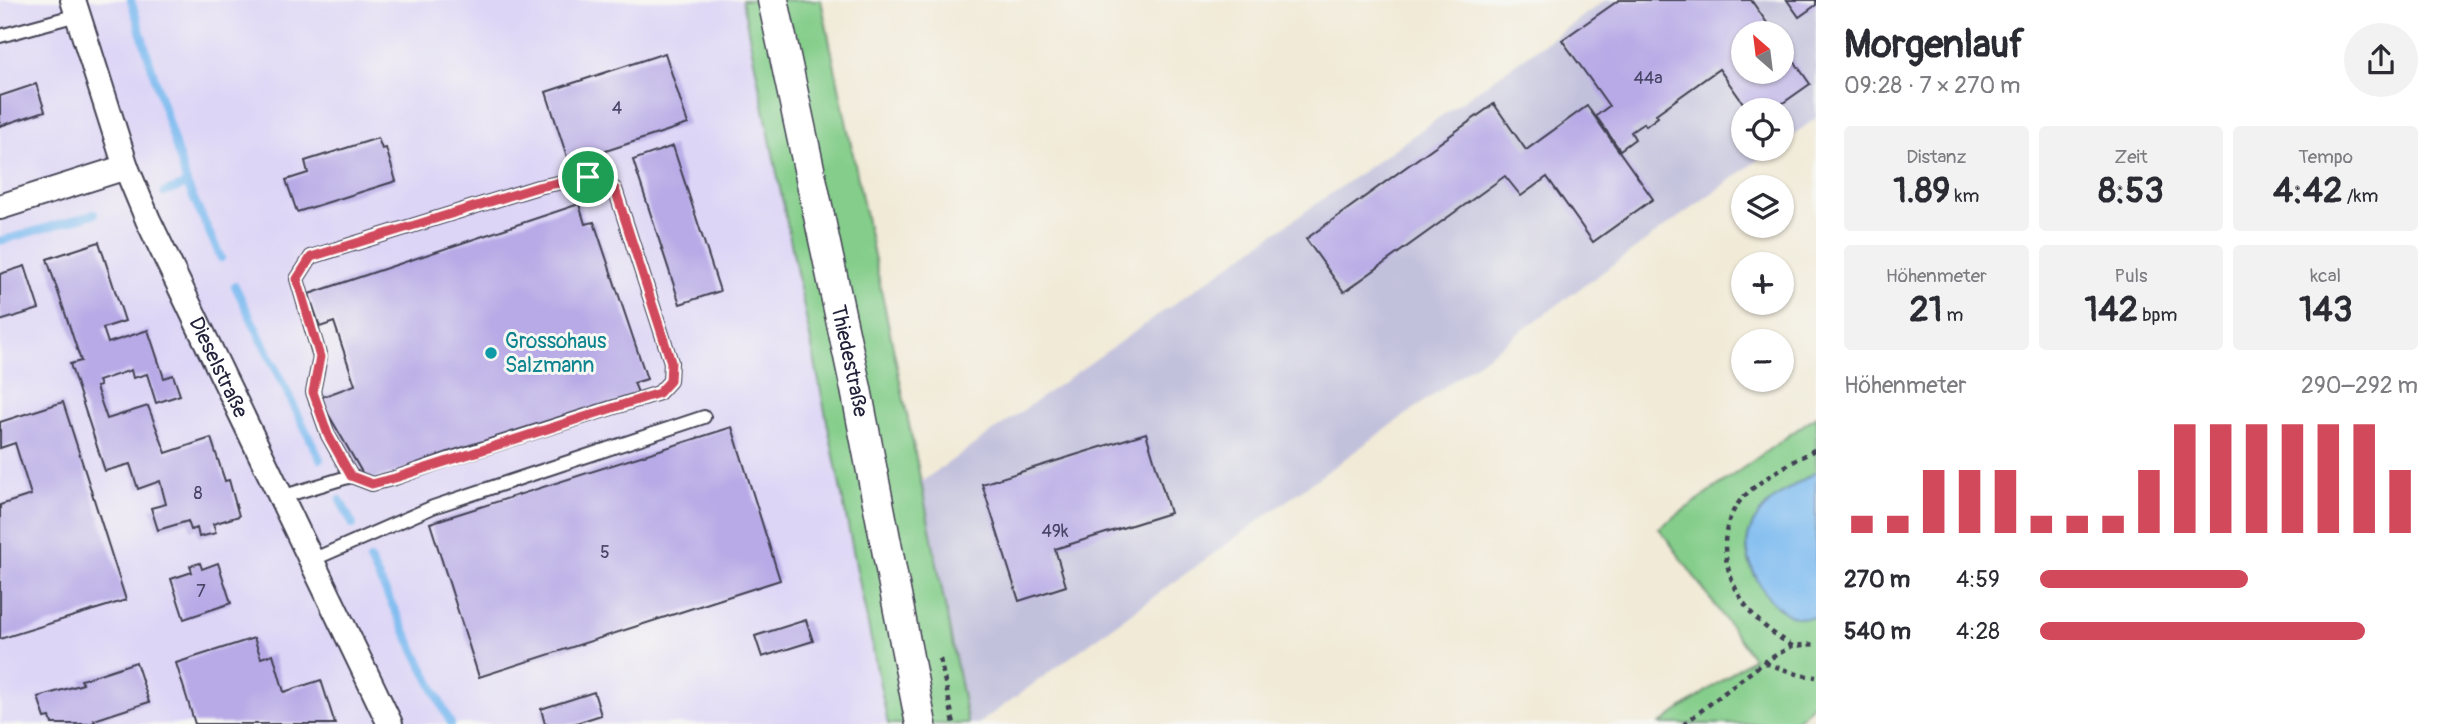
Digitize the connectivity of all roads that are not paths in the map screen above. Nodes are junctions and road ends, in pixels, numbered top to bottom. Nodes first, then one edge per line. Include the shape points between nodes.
1 (773, 0) edge
2 (75, 8) edge
3 (0, 36) edge
4 (126, 167) junction
5 (0, 207) edge
6 (704, 417) dead end
7 (351, 476) junction
8 (281, 497) junction
9 (312, 560) junction
10 (390, 724) edge
11 (921, 724) edge

1 - 11 street, Thiedestraße
2 - 3 lane
2 - 4 street, Dieselstraße
4 - 5 street
4 - 8 street, Dieselstraße
6 - 9 lane via 433,507
7 - 7 lane via 372,484 395,478 659,393 670,381 671,362 615,189 588,177 538,187 311,257 297,279 320,357 313,392 328,435
7 - 8 lane
8 - 9 street, Dieselstraße
9 - 10 street, Dieselstraße

